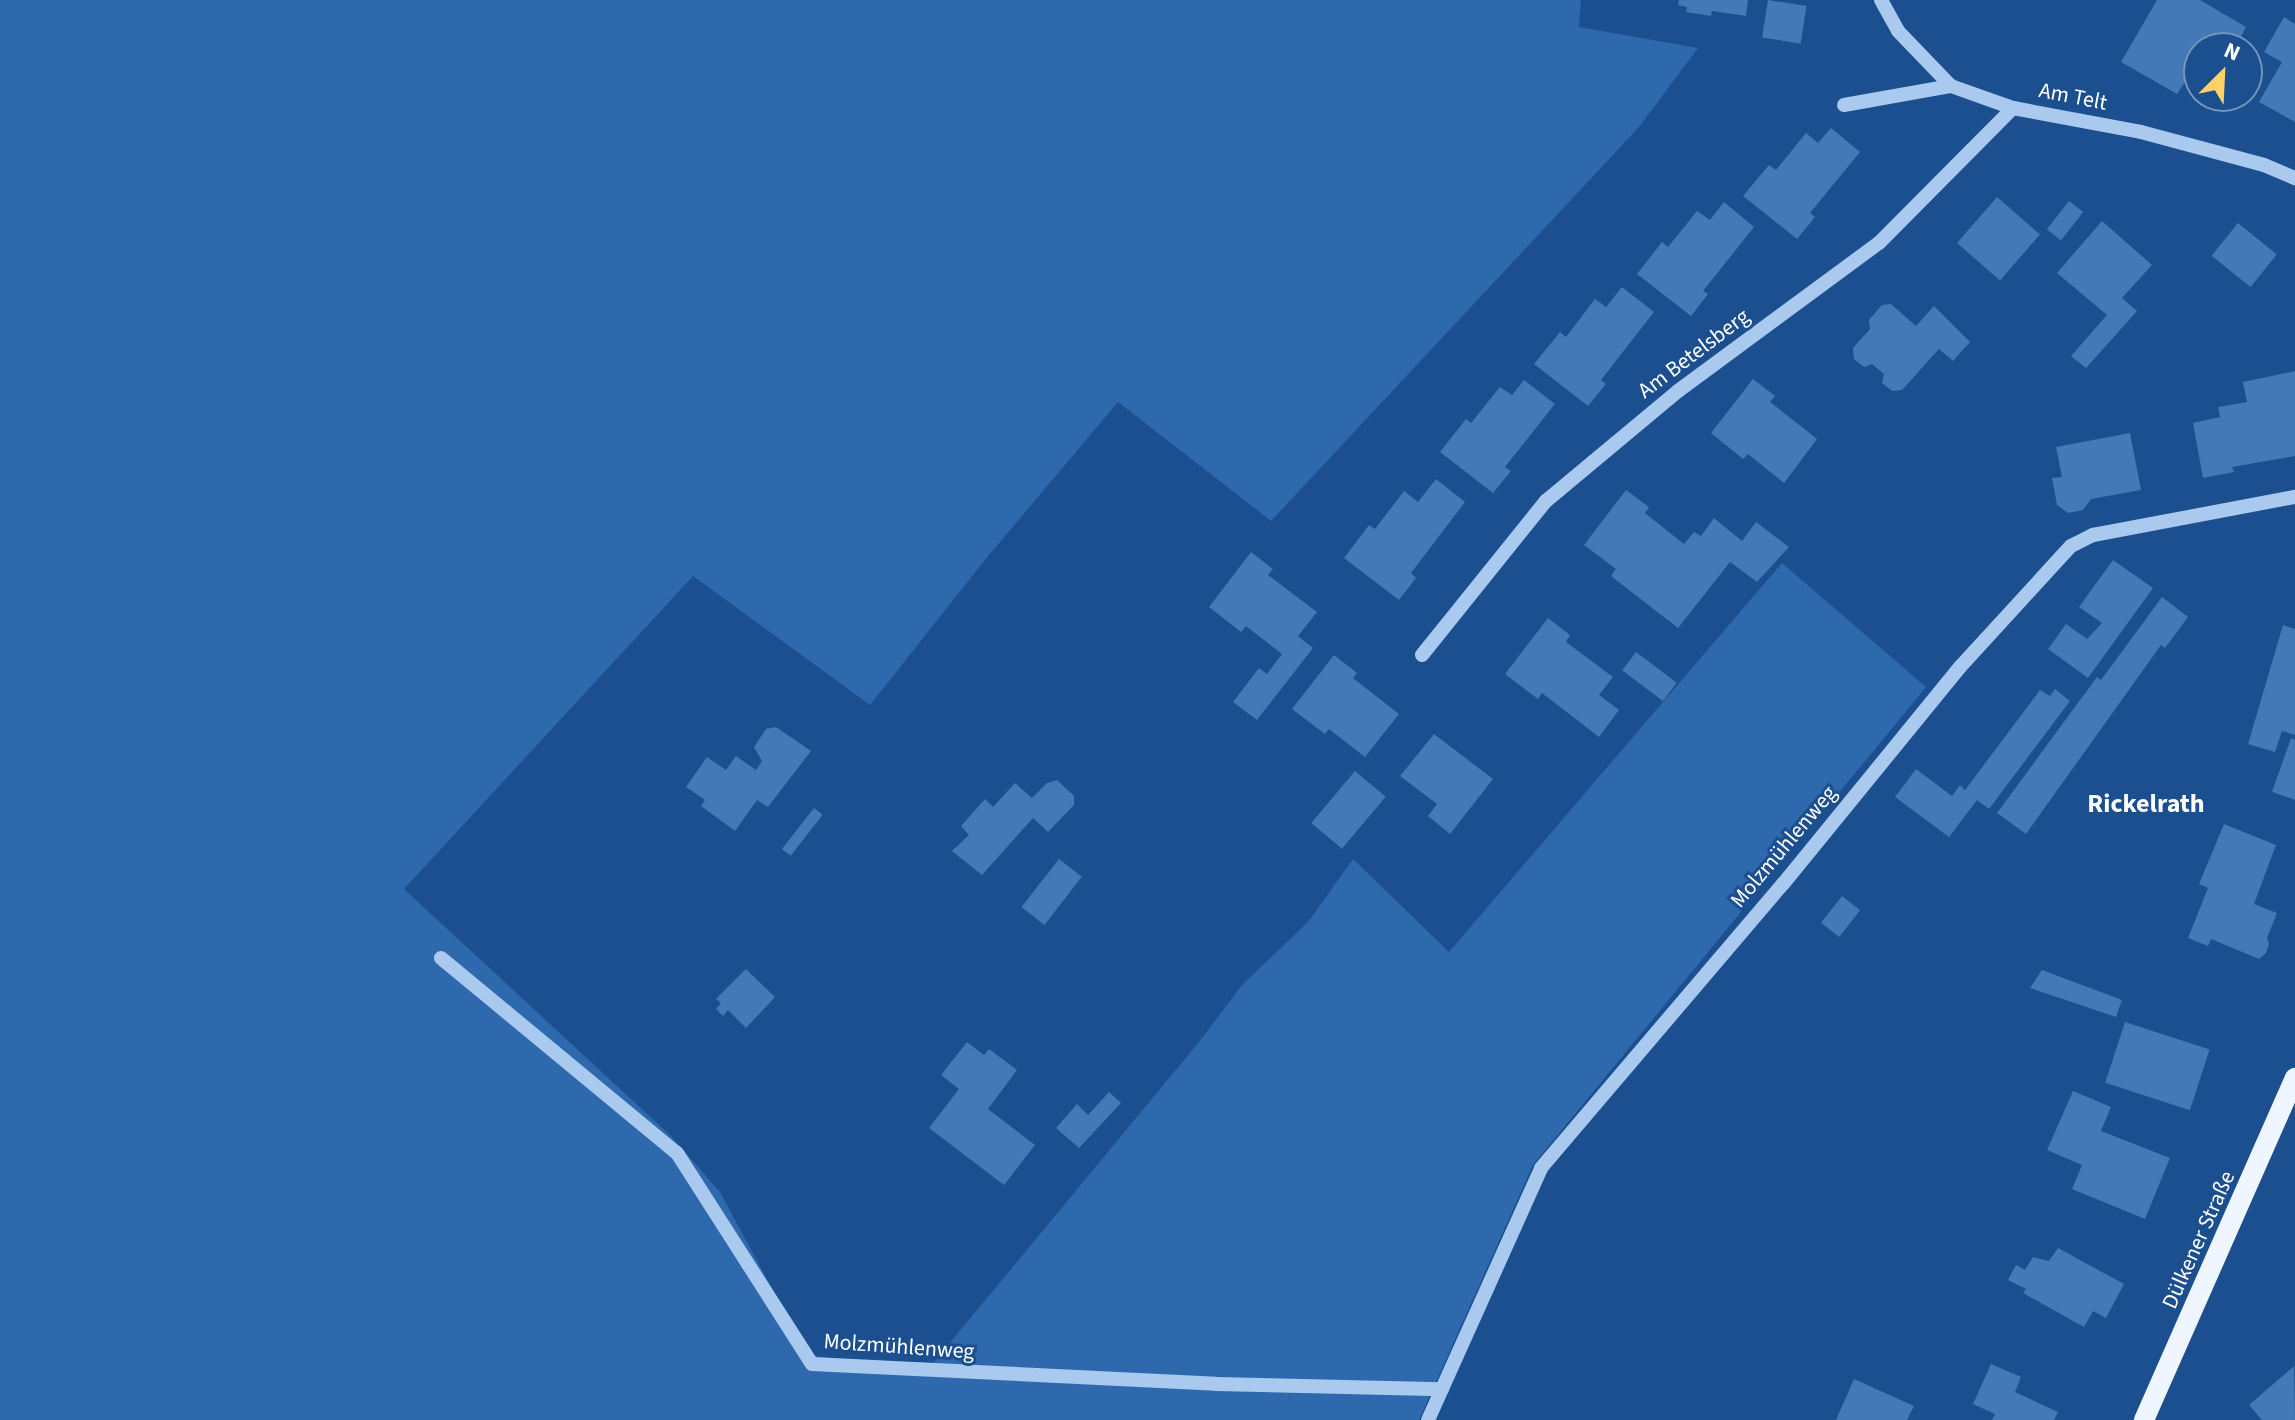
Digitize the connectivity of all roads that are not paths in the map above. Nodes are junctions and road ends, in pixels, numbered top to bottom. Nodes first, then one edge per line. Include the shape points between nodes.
1 (1881, 0) edge
2 (1951, 86) junction
3 (1844, 105) dead end
4 (2013, 108) junction
5 (2295, 178) edge
6 (2295, 497) edge
7 (1422, 655) dead end
8 (441, 958) dead end
9 (2295, 1078) edge
10 (1442, 1389) junction
11 (1428, 1420) edge
12 (2144, 1420) edge

1 - 2 street, Am Telt via 1898,31
2 - 3 street
2 - 4 street, Am Telt
4 - 5 street, Am Telt via 2141,132
4 - 7 street, Am Betelsberg via 1879,243 1678,391 1546,501
6 - 10 street, Molzmühlenweg via 2093,535 2071,546 1960,667 1541,1168
8 - 10 street, Molzmühlenweg via 677,1153 812,1364 1137,1381
9 - 12 main road, Dülkener Straße
10 - 11 street, Molzmühlenweg

